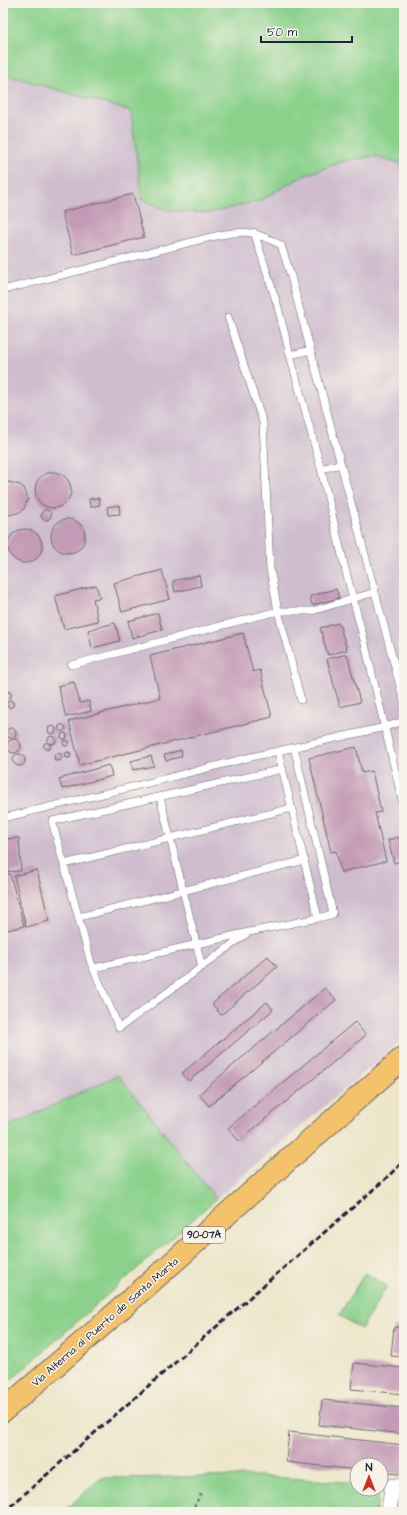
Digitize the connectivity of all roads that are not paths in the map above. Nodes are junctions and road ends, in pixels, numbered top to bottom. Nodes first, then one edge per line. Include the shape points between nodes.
1 (254, 232) junction
2 (3, 290) edge
3 (228, 317) dead end
4 (311, 350) junction
5 (290, 355) junction
6 (341, 464) junction
7 (322, 469) junction
8 (375, 592) junction
9 (353, 600) junction
10 (278, 611) junction
11 (71, 665) dead end
12 (301, 700) dead end
13 (404, 701) edge
14 (404, 721) edge
15 (385, 727) junction
16 (294, 747) junction
17 (278, 751) junction
18 (282, 770) junction
19 (160, 797) junction
20 (292, 808) junction
21 (404, 808) edge
22 (3, 818) edge
23 (171, 838) junction
24 (305, 860) junction
25 (64, 864) junction
26 (184, 891) junction
27 (79, 917) junction
28 (318, 918) junction
29 (249, 932) junction
30 (196, 944) junction
31 (202, 967) junction
32 (94, 968) junction
33 (404, 1057) edge
34 (3, 1411) edge
35 (404, 1487) edge
36 (389, 1512) edge

1 - 2 lane via 238,231 211,237
1 - 4 lane via 281,245
1 - 5 lane
3 - 10 lane via 263,423 270,569
4 - 5 lane
4 - 6 lane
5 - 7 lane
6 - 7 lane
6 - 8 lane
7 - 9 lane
8 - 9 lane
8 - 13 lane
9 - 10 lane via 312,612
9 - 15 lane
10 - 11 lane
10 - 12 lane
14 - 15 lane
15 - 16 lane
15 - 21 lane
16 - 17 lane
16 - 28 lane via 333,912 332,915
17 - 18 lane
17 - 22 lane
18 - 19 lane
18 - 20 lane
19 - 23 lane
19 - 25 lane via 52,821
20 - 23 lane
20 - 24 lane
23 - 25 lane
23 - 26 lane
24 - 26 lane
24 - 28 lane
25 - 27 lane
26 - 27 lane
26 - 30 lane
27 - 32 lane
28 - 29 lane
29 - 30 lane
29 - 31 lane
30 - 31 lane
30 - 32 lane
31 - 32 lane via 119,1028
33 - 34 main road, Vía Alterna al Puerto de Santa Marta / 90-07A
35 - 36 street via 392,1486

